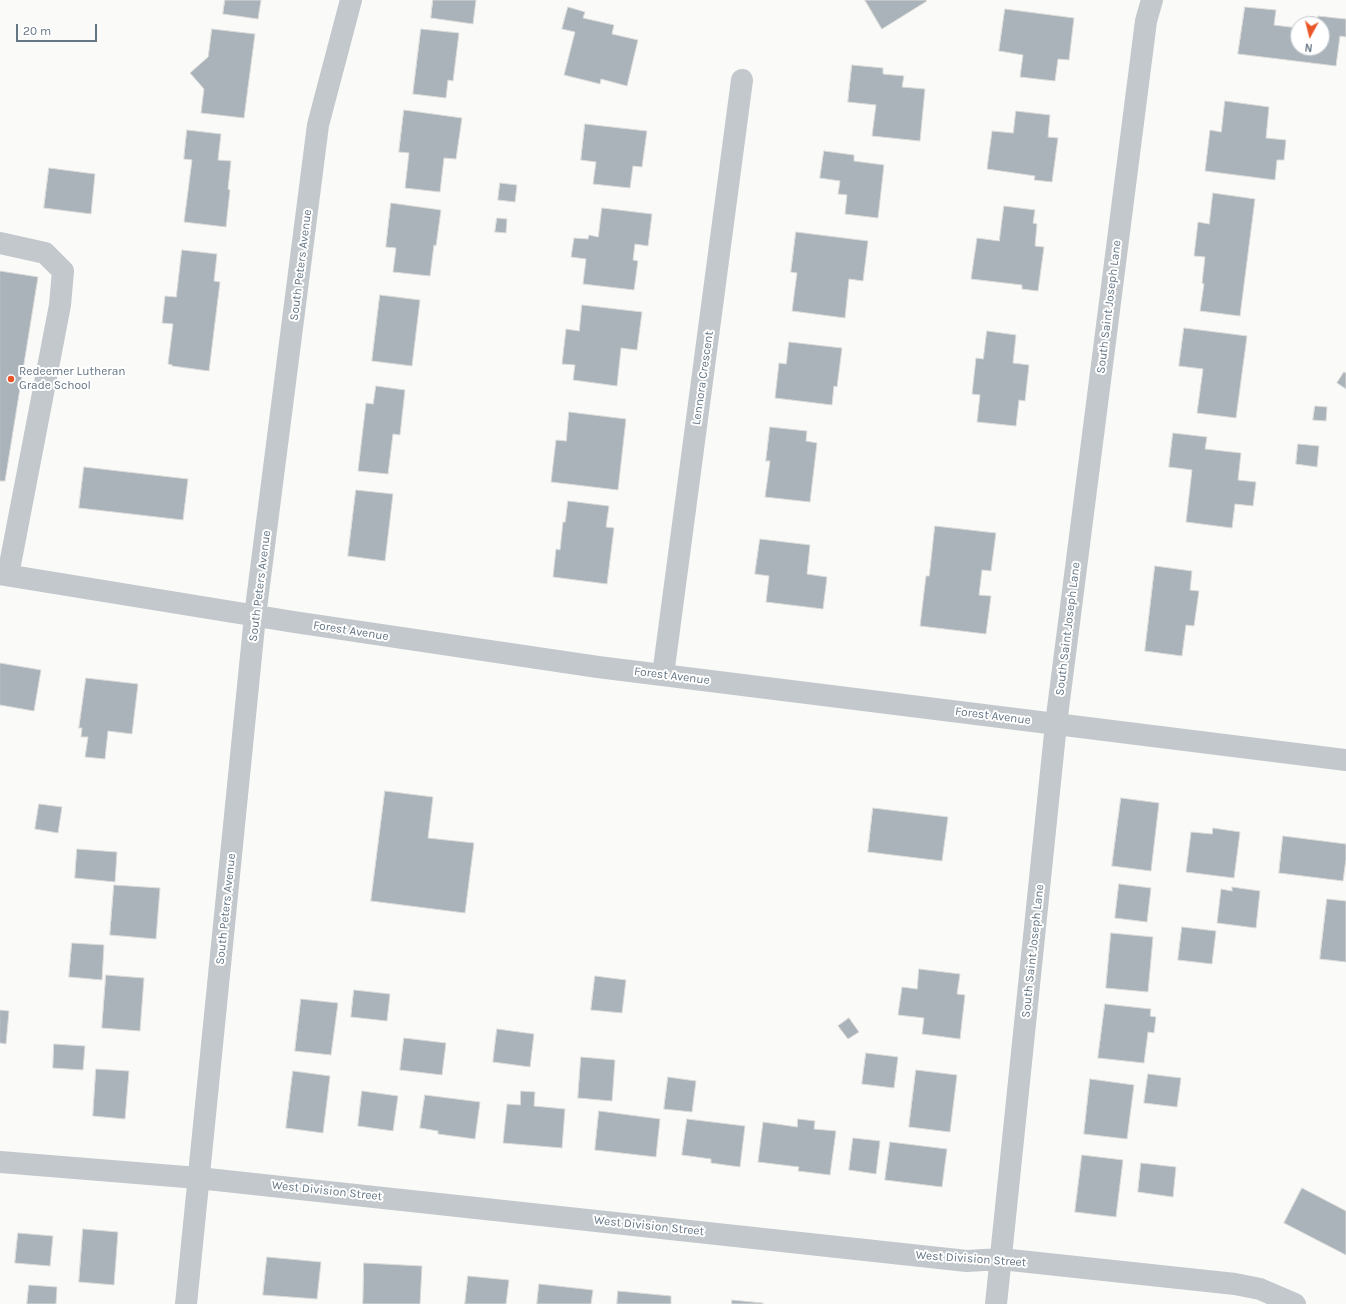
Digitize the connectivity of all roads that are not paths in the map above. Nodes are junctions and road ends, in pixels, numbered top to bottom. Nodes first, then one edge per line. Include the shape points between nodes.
1 (352, 0) edge
2 (1152, 0) edge
3 (742, 80) dead end
4 (0, 243) edge
5 (4, 575) edge
6 (256, 616) junction
7 (663, 675) junction
8 (1056, 724) junction
9 (1346, 760) edge
10 (0, 1162) edge
11 (198, 1178) junction
12 (1001, 1259) junction
13 (186, 1304) edge
14 (996, 1304) edge
15 (1295, 1304) edge

1 - 6 street, South Peters Avenue via 318,125
2 - 8 street, South Saint Joseph Lane via 1146,21
3 - 7 street, Lennora Crescent
4 - 5 street via 45,253 63,271 60,306
5 - 6 street, Forest Avenue
6 - 7 street, Forest Avenue
6 - 11 street, South Peters Avenue
7 - 8 street, Forest Avenue
8 - 9 street, Forest Avenue
8 - 12 street, South Saint Joseph Lane
10 - 11 street, West Division Street
11 - 12 street, West Division Street via 959,1260
11 - 13 street, South Peters Avenue
12 - 14 street, South Saint Joseph Lane
12 - 15 street, West Division Street via 1235,1284 1260,1289

